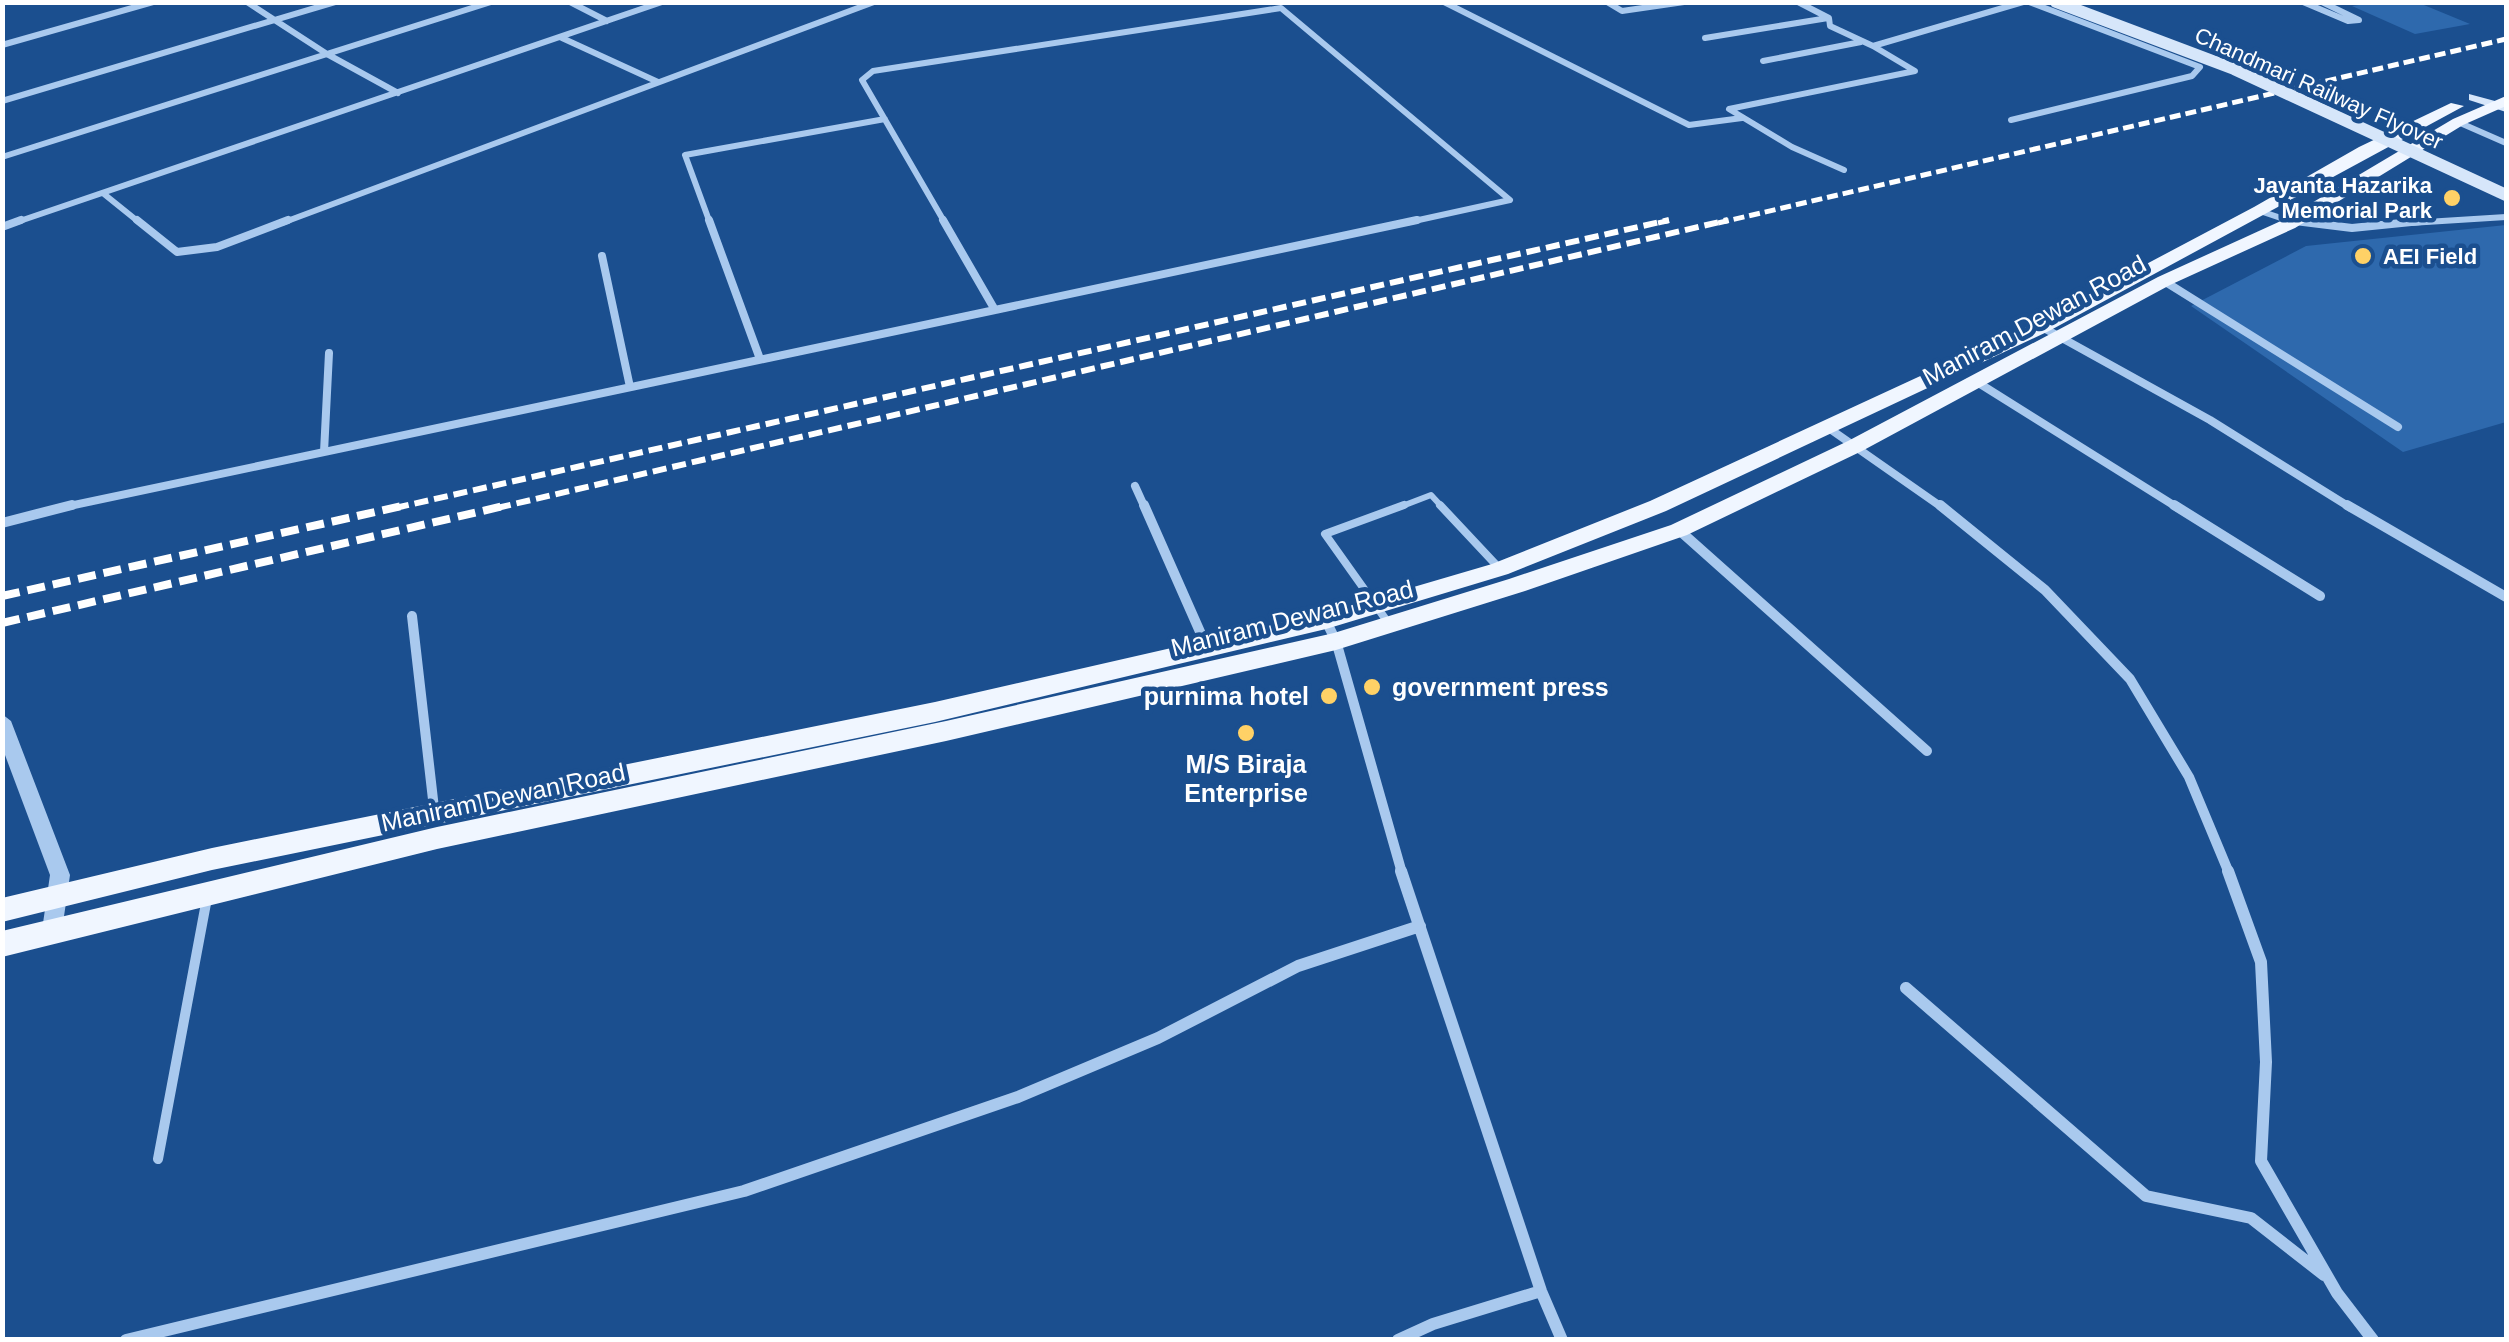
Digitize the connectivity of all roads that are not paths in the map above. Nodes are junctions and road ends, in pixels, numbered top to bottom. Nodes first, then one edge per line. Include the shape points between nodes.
1 (153, 2) edge
2 (247, 2) edge
3 (335, 2) edge
4 (491, 2) edge
5 (570, 2) edge
6 (662, 2) edge
7 (874, 2) edge
8 (1444, 2) edge
9 (1607, 2) edge
10 (1684, 2) edge
11 (1798, 2) edge
12 (2026, 2) edge
13 (2056, 2) edge
14 (2083, 2) edge
15 (2304, 2) edge
16 (2322, 2) edge
17 (1830, 18) junction
18 (277, 20) junction
19 (607, 21) junction
20 (562, 38) junction
21 (1705, 38) dead end
22 (1862, 42) junction
23 (2, 44) edge
24 (1873, 46) junction
25 (327, 54) junction
26 (1762, 61) dead end
27 (658, 82) junction
28 (398, 93) junction
29 (2497, 100) edge
30 (2, 102) edge
31 (1743, 118) junction
32 (885, 119) junction
33 (2011, 120) dead end
34 (2458, 122) junction
35 (2506, 143) edge
36 (2, 157) edge
37 (1844, 170) dead end
38 (2506, 181) edge
39 (104, 194) junction
40 (2506, 195) edge
41 (2260, 211) junction
42 (2506, 217) edge
43 (2288, 224) junction
44 (2, 227) edge
45 (602, 256) dead end
46 (2164, 281) junction
47 (996, 310) junction
48 (2052, 332) junction
49 (329, 353) dead end
50 (760, 360) junction
51 (1977, 382) junction
52 (630, 387) junction
53 (2398, 427) dead end
54 (1830, 429) junction
55 (1855, 446) junction
56 (324, 452) junction
57 (1135, 486) dead end
58 (2, 523) edge
59 (1679, 530) junction
60 (1500, 569) junction
61 (2320, 596) dead end
62 (2506, 597) edge
63 (412, 616) dead end
64 (1383, 616) junction
65 (1331, 631) junction
66 (1201, 649) junction
67 (3, 723) edge
68 (1927, 751) dead end
69 (436, 826) junction
70 (208, 894) junction
71 (59, 895) junction
72 (2, 910) edge
73 (1420, 926) junction
74 (52, 930) junction
75 (2, 944) edge
76 (1906, 988) dead end
77 (158, 1159) dead end
78 (2329, 1278) junction
79 (1541, 1291) junction
80 (126, 1340) edge
81 (1398, 1340) edge
82 (1562, 1340) edge
83 (2373, 1340) edge

1 - 23 street
2 - 18 street
3 - 18 street
4 - 25 street
5 - 19 street
6 - 19 street
7 - 27 street
8 - 31 street via 1689,125
9 - 10 street via 1622,11
11 - 17 street
12 - 24 street
12 - 33 street via 2200,67 2158,86
13 - 40 main road, Chandmari Railway Flyover, bridge via 2234,69
14 - 38 main road, Chandmari Railway Flyover via 2250,64
15 - 16 street via 2358,20
17 - 21 street
17 - 22 street via 1830,26
18 - 25 street
18 - 30 street
19 - 20 street
20 - 27 street
20 - 28 street
22 - 24 street
22 - 26 street
24 - 31 street via 1915,70 1729,110
25 - 28 street
25 - 36 street
27 - 39 street via 190,253 177,252
28 - 39 street
29 - 34 main road, Maniram Dewan Road
29 - 41 main road, Maniram Dewan Road via 2365,150
31 - 37 street
32 - 47 street
32 - 47 street via 862,80 873,70 1281,8 1510,200
32 - 50 street via 685,155
34 - 35 street
34 - 43 main road, Maniram Dewan Road
39 - 44 street
41 - 43 street
41 - 48 main road, Maniram Dewan Road
42 - 43 street via 2353,229
43 - 46 main road, Maniram Dewan Road
45 - 52 street
46 - 48 main road, Maniram Dewan Road
46 - 53 street
47 - 50 street
48 - 51 main road, Maniram Dewan Road
48 - 54 main road, Maniram Dewan Road
48 - 62 street
49 - 56 street
50 - 52 street
51 - 55 main road, Maniram Dewan Road
51 - 61 street
52 - 56 street
54 - 55 street
54 - 60 main road, Maniram Dewan Road
55 - 59 main road, Maniram Dewan Road
55 - 78 street via 2045,590 2130,678 2189,776 2261,962 2262,1161
56 - 58 street
57 - 66 street via 1201,634
59 - 64 main road, Maniram Dewan Road
59 - 68 street
60 - 64 main road, Maniram Dewan Road
60 - 64 lane via 1431,495 1325,534
63 - 69 street
64 - 65 main road, Maniram Dewan Road
65 - 66 main road, Maniram Dewan Road
65 - 69 main road, Maniram Dewan Road via 946,731
65 - 73 street
66 - 69 main road, Maniram Dewan Road
67 - 71 street via 60,875
69 - 70 main road, Maniram Dewan Road
69 - 71 main road, Maniram Dewan Road via 212,859
70 - 74 main road, Maniram Dewan Road
70 - 77 lane
71 - 72 main road, Maniram Dewan Road
71 - 74 street
73 - 79 street
73 - 80 street via 1298,966 1158,1038 1018,1097 744,1190
74 - 75 main road, Maniram Dewan Road
76 - 78 street via 2146,1196 2251,1218
78 - 83 street
79 - 81 street
79 - 82 street

